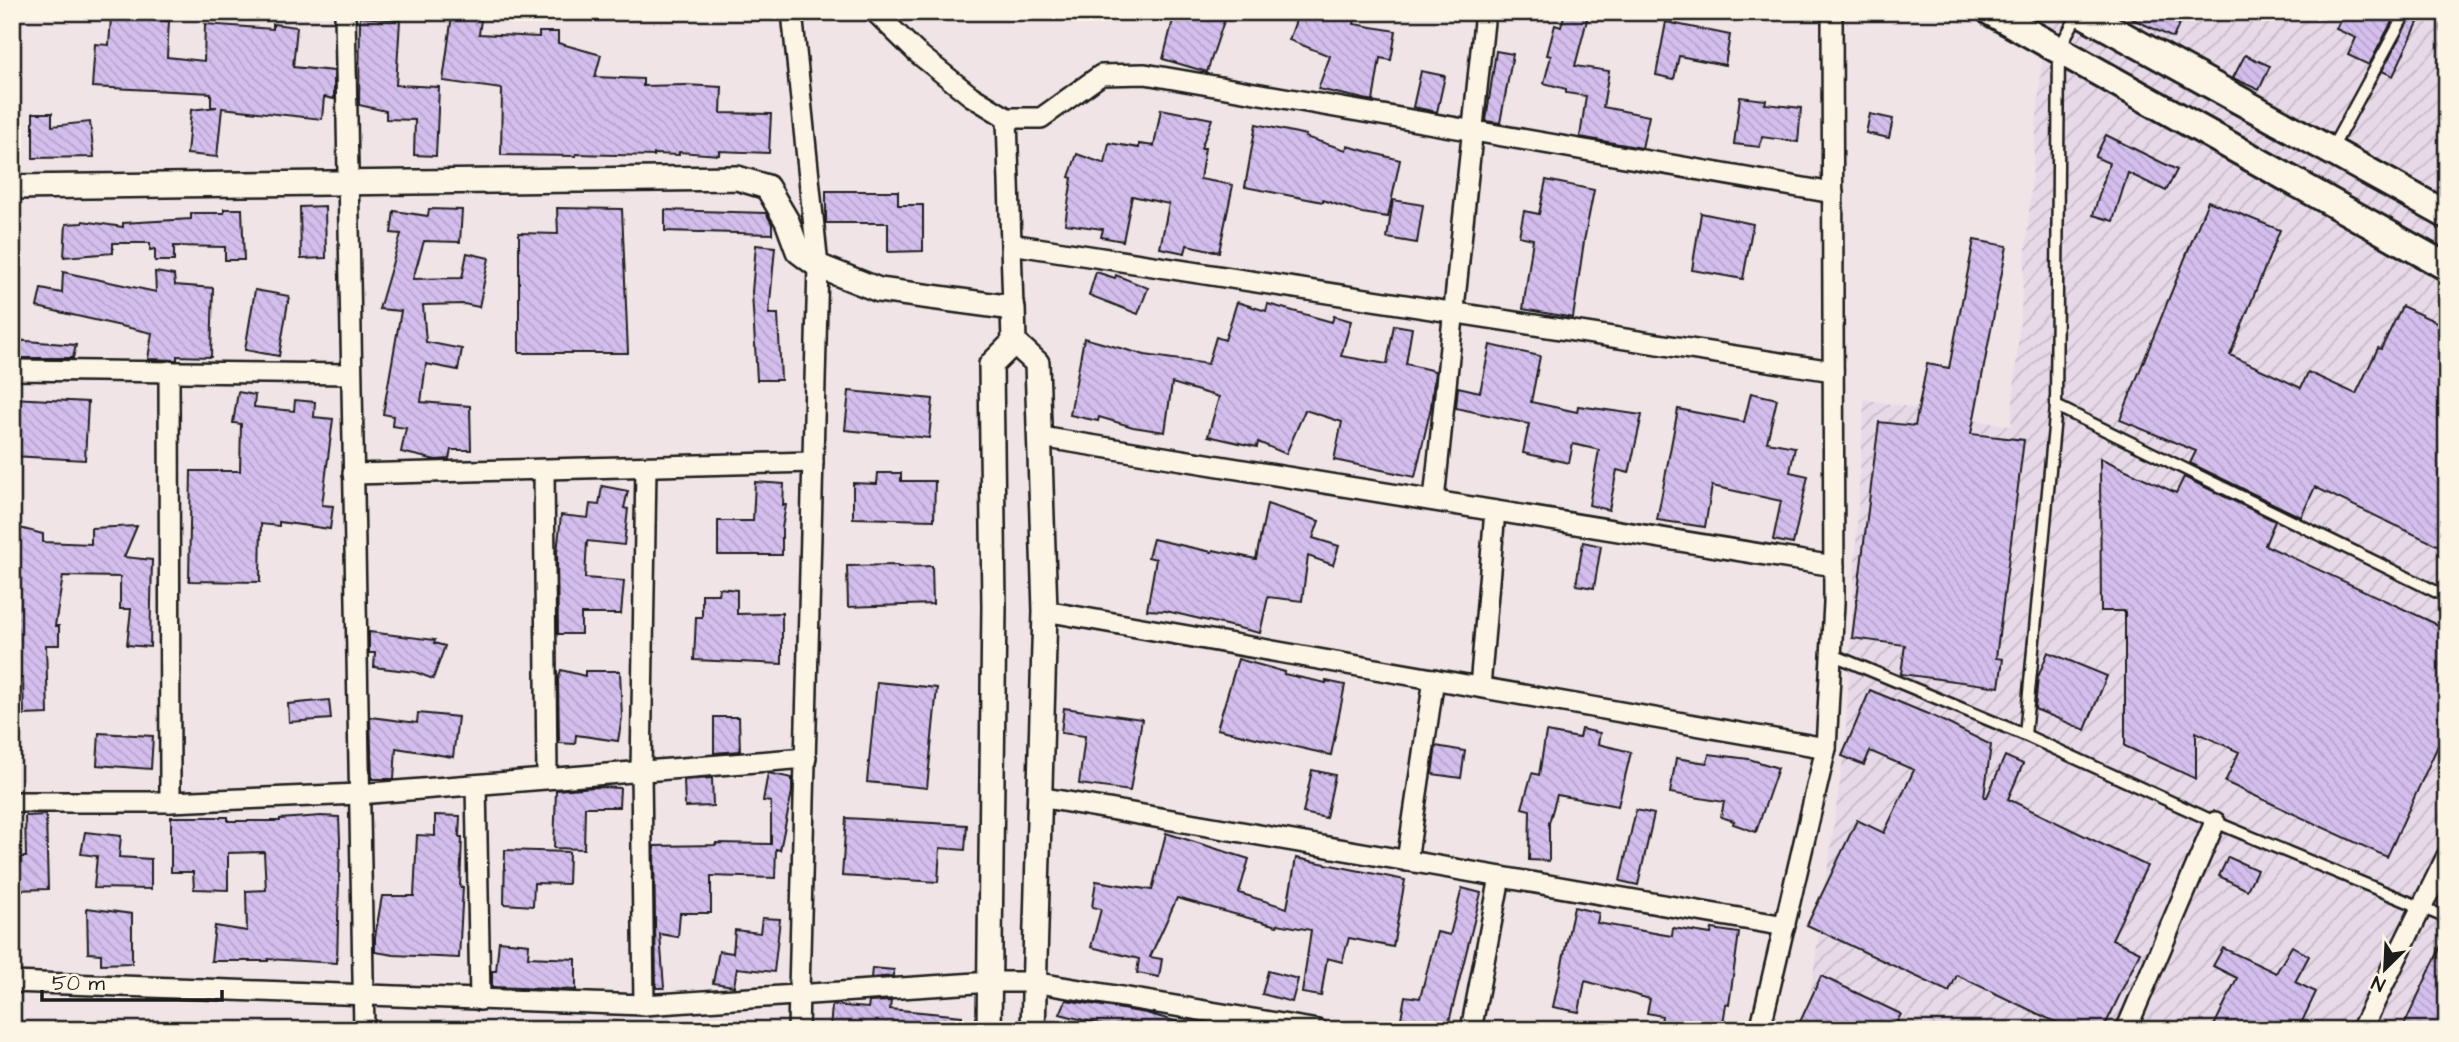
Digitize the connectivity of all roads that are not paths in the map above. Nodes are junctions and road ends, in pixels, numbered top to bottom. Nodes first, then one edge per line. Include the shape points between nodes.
1 (345, 12) edge
2 (792, 12) edge
3 (875, 12) edge
4 (1485, 12) edge
5 (1832, 12) edge
6 (1991, 12) edge
7 (2080, 12) edge
8 (2406, 12) edge
9 (2059, 48) junction
10 (1007, 117) junction
11 (1473, 131) junction
12 (2331, 151) junction
13 (348, 182) junction
14 (12, 187) edge
15 (1833, 193) junction
16 (2447, 215) edge
17 (1011, 244) junction
18 (818, 266) junction
19 (2447, 267) edge
20 (1013, 308) junction
21 (1454, 312) junction
22 (1014, 342) junction
23 (12, 370) edge
24 (169, 371) junction
25 (1833, 371) junction
26 (351, 374) junction
27 (2056, 405) junction
28 (1041, 437) junction
29 (813, 462) junction
30 (646, 467) junction
31 (544, 470) junction
32 (353, 474) junction
33 (1434, 500) junction
34 (1495, 510) junction
35 (1834, 566) junction
36 (2447, 597) edge
37 (1045, 611) junction
38 (1831, 654) junction
39 (1434, 679) junction
40 (1480, 687) junction
41 (2025, 735) junction
42 (1826, 748) junction
43 (806, 758) junction
44 (641, 771) junction
45 (547, 777) junction
46 (475, 785) junction
47 (359, 794) junction
48 (1039, 797) junction
49 (12, 802) edge
50 (170, 802) junction
51 (2215, 822) junction
52 (2447, 856) edge
53 (1407, 861) junction
54 (1500, 877) junction
55 (2421, 908) junction
56 (2447, 918) edge
57 (1785, 926) junction
58 (12, 982) edge
59 (991, 982) junction
60 (1033, 982) junction
61 (798, 995) junction
62 (363, 996) junction
63 (481, 1000) junction
64 (644, 1005) junction
65 (364, 1030) edge
66 (798, 1030) edge
67 (989, 1030) edge
68 (1033, 1030) edge
69 (1318, 1030) edge
70 (1471, 1030) edge
71 (1760, 1030) edge
72 (2126, 1030) edge
73 (2361, 1030) edge

1 - 13 street
2 - 18 street
3 - 10 street via 971,96
4 - 11 street
5 - 15 street
6 - 9 main road
7 - 9 lane
7 - 12 main road
8 - 12 lane
9 - 19 main road
9 - 27 lane
10 - 11 street via 1041,118 1101,75 1145,74
10 - 17 street
11 - 15 street
11 - 21 street
12 - 16 main road
13 - 14 street
13 - 18 street via 737,178 768,187 799,251
13 - 26 street
15 - 25 street
17 - 20 street
17 - 21 street
18 - 20 street via 880,290
18 - 29 street
20 - 22 street
21 - 25 street
21 - 33 street
22 - 28 street via 1037,363
22 - 59 street via 991,365
23 - 24 street
24 - 26 street
24 - 50 street
25 - 35 street
26 - 32 street
27 - 36 lane
27 - 41 lane
28 - 33 street
28 - 37 street
29 - 30 street
29 - 43 street
30 - 31 street
30 - 44 street
31 - 32 street
31 - 45 street
32 - 47 street
33 - 34 street
34 - 35 street
34 - 40 street
35 - 38 street
37 - 39 street
37 - 48 street
38 - 41 lane
38 - 42 street
39 - 40 street
39 - 53 street
40 - 42 street
41 - 51 lane
42 - 57 street
43 - 44 street
43 - 61 street
44 - 45 street
44 - 64 street
45 - 46 street
46 - 47 street
46 - 63 street
47 - 50 street
47 - 62 street
48 - 53 street
48 - 60 street
49 - 50 street
51 - 55 lane
51 - 72 street
52 - 55 street
53 - 54 street
54 - 57 street
54 - 70 street
55 - 56 lane
55 - 73 street
57 - 71 street
58 - 62 street
59 - 60 street
59 - 61 street
59 - 67 street
60 - 68 street
60 - 69 street
61 - 64 street
61 - 66 street
62 - 63 street
62 - 65 street
63 - 64 street

